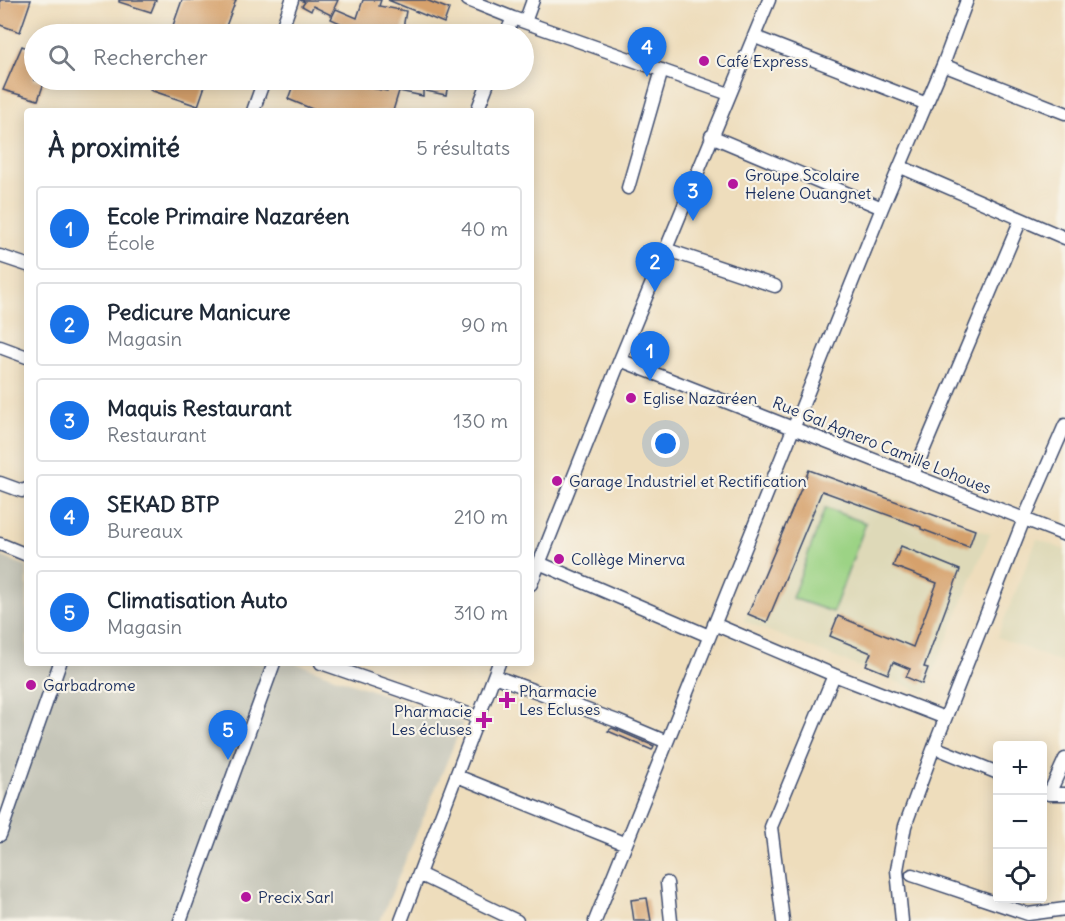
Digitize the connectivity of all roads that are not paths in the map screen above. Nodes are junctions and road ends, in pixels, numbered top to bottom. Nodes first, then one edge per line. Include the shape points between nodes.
1 (292, 0) edge
2 (468, 0) edge
3 (533, 0) edge
4 (768, 0) edge
5 (963, 1) edge
6 (519, 20) junction
7 (284, 24) edge
8 (515, 24) edge
9 (530, 24) edge
10 (534, 25) edge
11 (754, 37) junction
12 (944, 65) junction
13 (662, 70) junction
14 (260, 90) edge
15 (485, 90) edge
16 (729, 93) junction
17 (927, 104) junction
18 (254, 108) edge
19 (478, 108) edge
20 (1064, 108) edge
21 (711, 136) junction
22 (901, 167) junction
23 (628, 188) dead end
24 (882, 208) junction
25 (1021, 219) junction
26 (1065, 238) edge
27 (665, 249) junction
28 (0, 256) edge
29 (24, 264) edge
30 (775, 286) dead end
31 (0, 347) edge
32 (24, 356) edge
33 (620, 360) junction
34 (1065, 425) edge
35 (795, 427) junction
36 (913, 475) junction
37 (0, 483) edge
38 (24, 490) edge
39 (1024, 519) junction
40 (1065, 535) edge
41 (0, 544) edge
42 (24, 554) edge
43 (539, 563) junction
44 (534, 576) edge
45 (714, 624) junction
46 (709, 636) junction
47 (59, 666) edge
48 (273, 666) edge
49 (330, 666) edge
50 (498, 666) edge
51 (834, 675) junction
52 (494, 676) junction
53 (477, 717) junction
54 (945, 718) junction
55 (667, 742) junction
56 (934, 747) junction
57 (1065, 759) edge
58 (993, 771) edge
59 (457, 776) junction
60 (1047, 791) edge
61 (1047, 793) edge
62 (1065, 794) edge
63 (0, 835) edge
64 (626, 844) junction
65 (418, 874) junction
66 (912, 875) dead end
67 (666, 883) dead end
68 (1065, 909) edge
69 (1028, 917) edge
70 (180, 921) edge
71 (401, 921) edge
72 (517, 921) edge
73 (596, 921) edge
74 (671, 921) edge
75 (783, 921) edge
76 (902, 921) edge

1 - 7 street
2 - 6 street
3 - 6 street
4 - 11 street
5 - 12 street
6 - 8 street
6 - 9 street
10 - 13 street
11 - 16 street
11 - 17 street
12 - 17 street
12 - 20 street
13 - 16 street
13 - 23 street
14 - 18 street
15 - 19 street
16 - 21 street
17 - 22 street
21 - 24 street
21 - 27 street
22 - 24 street
22 - 25 street
24 - 35 street
25 - 26 street
25 - 36 street
27 - 30 street
27 - 33 street
28 - 29 street
31 - 32 street
33 - 35 street, Rue Gal Agnero Camille Lohoues
33 - 43 street
34 - 39 street
35 - 36 street, Rue Gal Agnero Camille Lohoues
35 - 45 street
36 - 39 street, Rue Gal Agnero Camille Lohoues
37 - 38 street
39 - 40 street, Rue Gal Agnero Camille Lohoues
39 - 54 street
41 - 42 street
43 - 44 street
43 - 46 street
45 - 46 street
45 - 51 street
46 - 55 street
47 - 63 street
48 - 70 street
49 - 53 street
50 - 52 street
51 - 54 street
51 - 75 street via 771,827
52 - 53 street
52 - 55 street
53 - 59 street
54 - 56 street
55 - 64 street
56 - 58 street
56 - 76 street via 905,826 897,870
57 - 60 street
59 - 64 street
59 - 65 street
61 - 62 street
64 - 73 street
65 - 71 street
65 - 72 street
66 - 69 street
67 - 74 street
68 - 69 street

